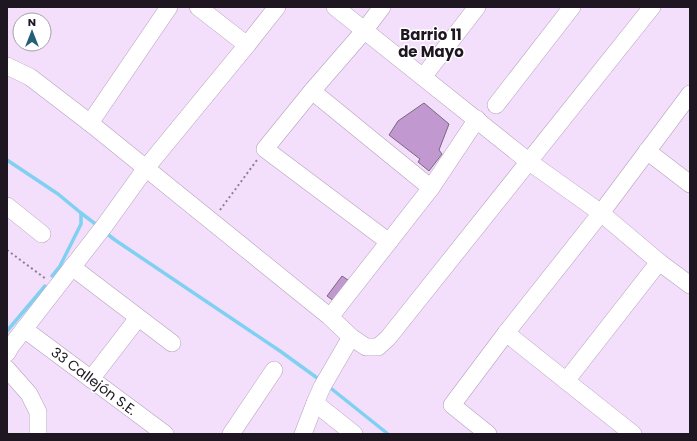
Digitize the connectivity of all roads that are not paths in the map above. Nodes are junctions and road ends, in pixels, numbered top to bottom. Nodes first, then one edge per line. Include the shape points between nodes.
1 (168, 7) edge
2 (198, 7) edge
3 (276, 7) edge
4 (335, 7) edge
5 (382, 7) edge
6 (477, 7) edge
7 (572, 7) edge
8 (652, 7) edge
9 (364, 31) junction
10 (247, 45) junction
11 (7, 66) edge
12 (423, 77) junction
13 (312, 91) junction
14 (690, 94) edge
15 (496, 105) dead end
16 (476, 119) junction
17 (90, 123) junction
18 (648, 151) junction
19 (528, 161) junction
20 (146, 168) junction
21 (690, 184) edge
22 (431, 188) junction
23 (7, 206) edge
24 (601, 213) junction
25 (42, 234) dead end
26 (389, 242) junction
27 (659, 262) junction
28 (72, 267) junction
29 (690, 285) edge
30 (330, 317) junction
31 (138, 318) junction
32 (24, 329) junction
33 (506, 333) junction
34 (351, 337) junction
35 (172, 343) dead end
36 (9, 350) edge
37 (7, 369) edge
38 (274, 370) dead end
39 (91, 379) junction
40 (566, 381) junction
41 (315, 403) junction
42 (38, 434) edge
43 (165, 434) edge
44 (231, 434) edge
45 (303, 434) edge
46 (354, 434) edge
47 (488, 434) edge
48 (633, 434) edge

1 - 17 street
2 - 10 street
3 - 10 street
4 - 9 street
5 - 9 street
6 - 12 street
7 - 15 street
8 - 19 street
9 - 12 street
9 - 13 street
10 - 20 street
11 - 17 street via 30,77
12 - 16 street
13 - 22 street
13 - 26 street via 265,149
14 - 18 street
16 - 19 street
16 - 22 street
17 - 20 street
18 - 21 street
18 - 24 street
19 - 24 street
19 - 34 street via 388,338 378,346 366,347
20 - 28 street
20 - 30 street
22 - 26 street
23 - 25 street
24 - 27 street
24 - 33 street
26 - 30 street
27 - 29 street
27 - 40 street
28 - 31 street
28 - 32 street
30 - 34 street
31 - 35 street
31 - 39 street
32 - 36 street
32 - 39 street, 33 Callejón S.E.
33 - 40 street
33 - 47 street via 452,405
34 - 41 street
37 - 42 street via 28,394 38,412
38 - 44 street
39 - 43 street, 33 Callejón S.E.
40 - 48 street
41 - 45 street
41 - 46 street

